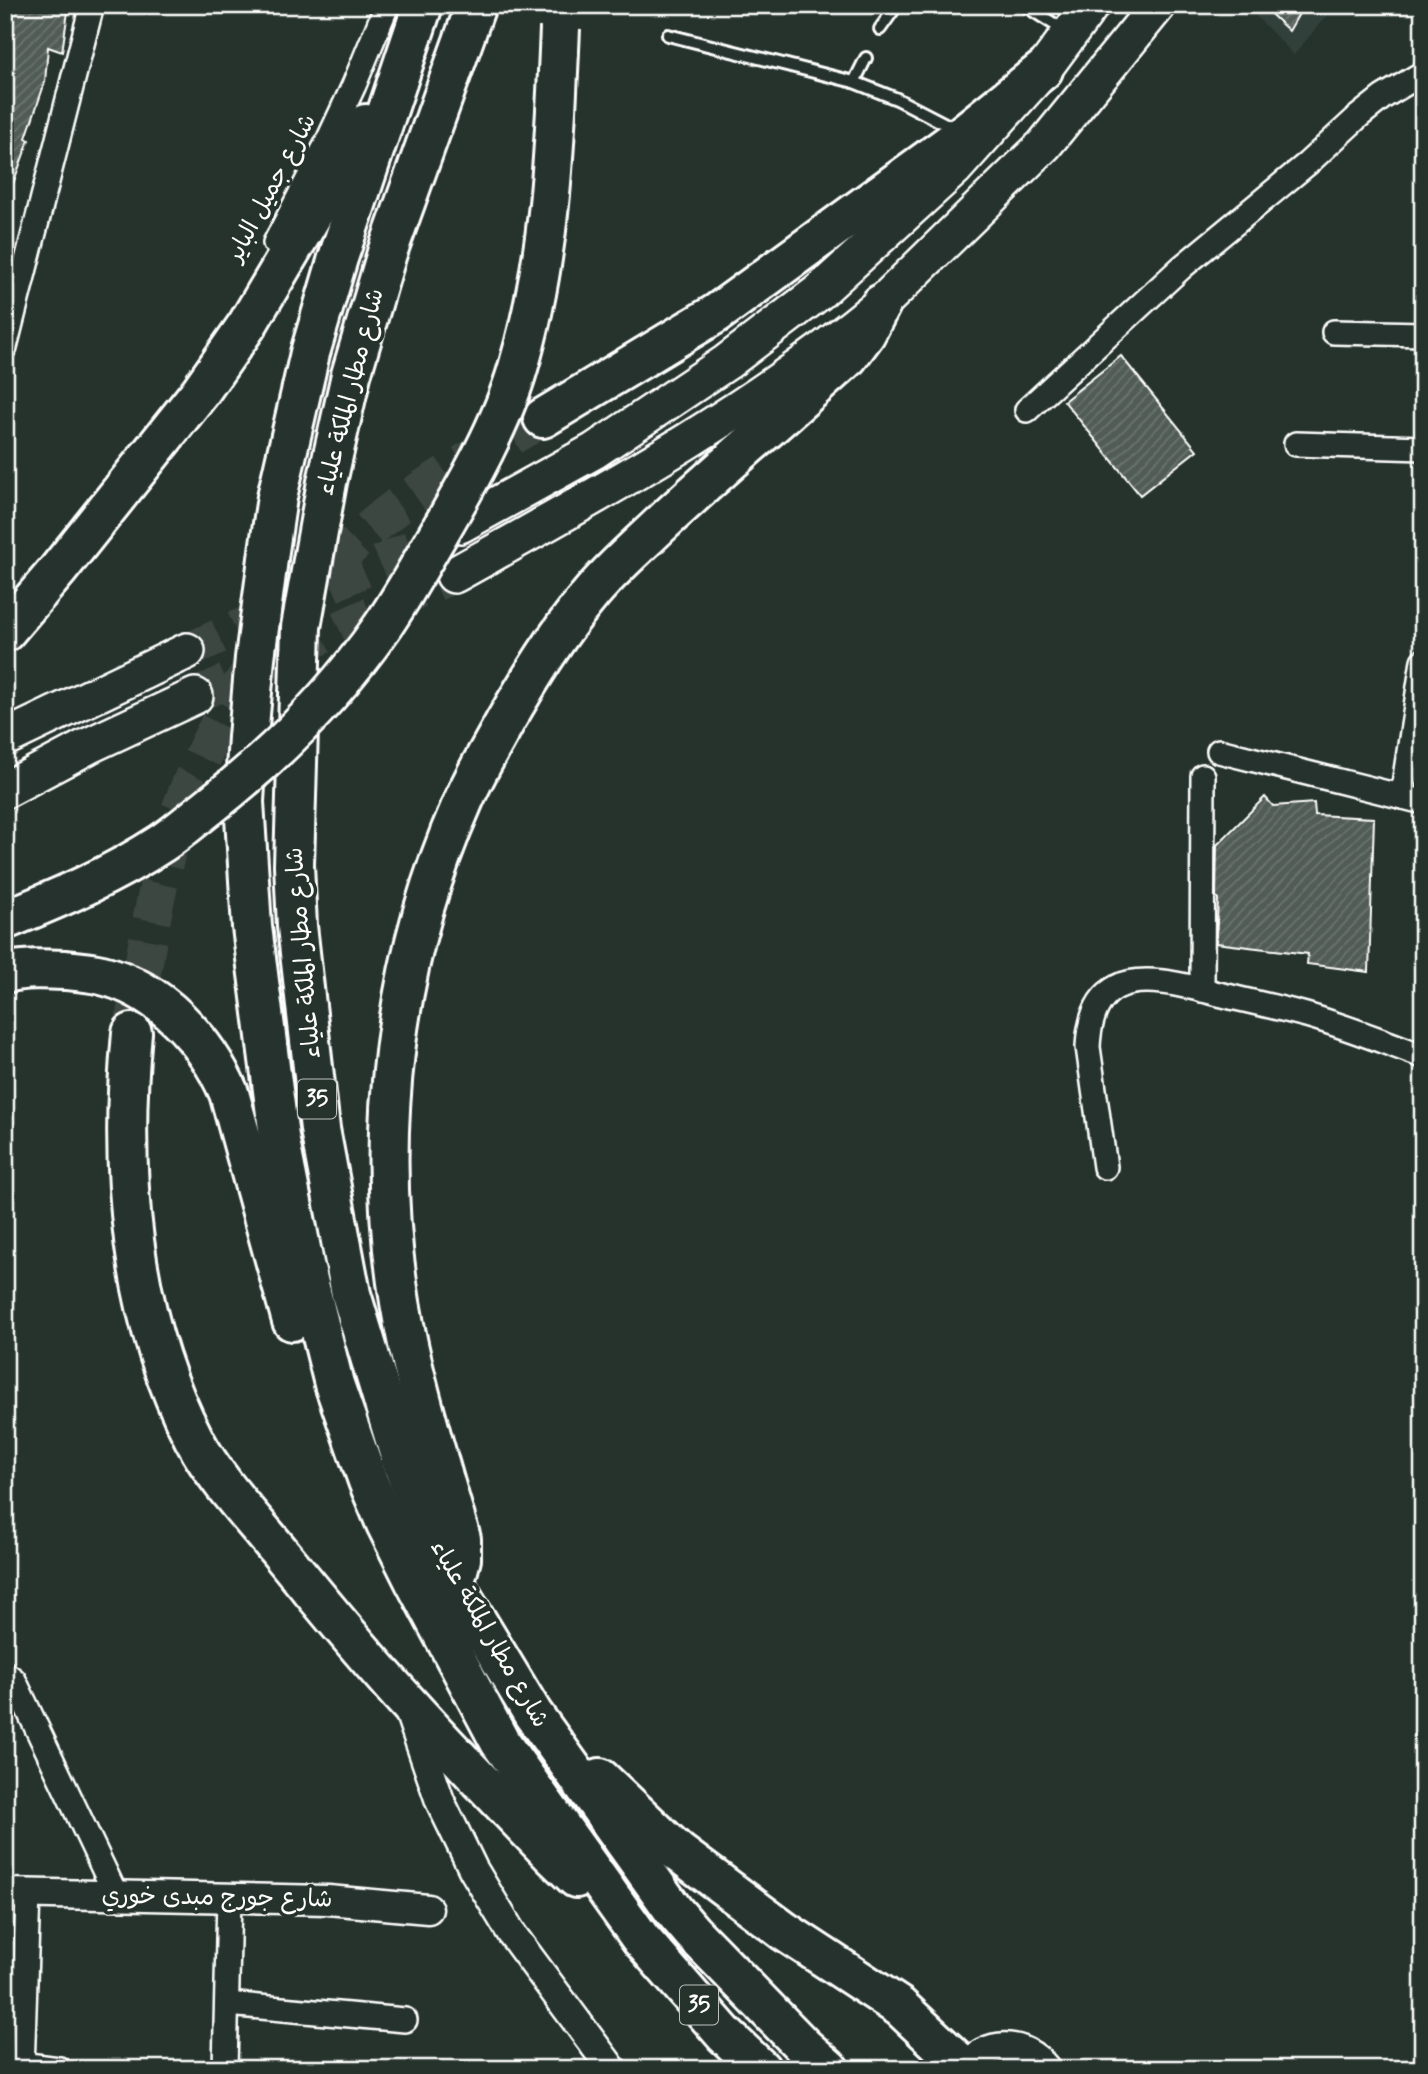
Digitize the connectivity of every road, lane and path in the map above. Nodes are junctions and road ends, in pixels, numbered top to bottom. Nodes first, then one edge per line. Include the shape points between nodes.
1 (92, 5) edge
2 (387, 5) edge
3 (423, 5) edge
4 (476, 5) edge
5 (897, 5) edge
6 (1024, 5) edge
7 (1091, 5) edge
8 (1158, 5) edge
9 (561, 17) edge
10 (880, 29) dead end
11 (1070, 34) junction
12 (668, 35) dead end
13 (866, 58) dead end
14 (401, 66) junction
15 (1043, 70) junction
16 (1423, 73) edge
17 (855, 82) junction
18 (963, 134) junction
19 (13, 282) edge
20 (881, 304) junction
21 (1334, 332) dead end
22 (1423, 334) edge
23 (5, 347) edge
24 (200, 392) junction
25 (1027, 410) dead end
26 (543, 418) tunnel mouth
27 (1296, 444) dead end
28 (1423, 449) edge
29 (460, 525) tunnel mouth
30 (454, 575) tunnel mouth
31 (5, 632) edge
32 (187, 651) tunnel mouth
33 (1423, 661) edge
34 (195, 696) tunnel mouth
35 (5, 738) edge
36 (1219, 751) dead end
37 (1203, 776) dead end
38 (5, 790) edge
39 (1412, 799) edge
40 (5, 920) edge
41 (5, 973) edge
42 (1202, 990) junction
43 (132, 1032) tunnel mouth
44 (1423, 1056) edge
45 (1105, 1167) dead end
46 (334, 1384) junction
47 (454, 1583) junction
48 (5, 1673) edge
49 (406, 1701) junction
50 (533, 1714) junction
51 (17, 1894) edge
52 (116, 1895) junction
53 (229, 1898) junction
54 (428, 1909) dead end
55 (640, 1939) junction
56 (227, 2004) junction
57 (405, 2020) dead end
58 (17, 2065) edge
59 (965, 2068) edge
60 (59, 2069) edge
61 (225, 2069) edge
62 (612, 2069) edge
63 (761, 2069) edge
64 (829, 2069) edge
65 (1046, 2069) edge

1 - 19 street
2 - 24 street, شارع جميل الباير via 314,169 208,357
3 - 14 highway, شارع مطار الملكة علياء / 35
4 - 47 highway, شارع مطار الملكة علياء / 35 via 387,253 337,434 301,626 294,852 297,926 320,1129 351,1294 406,1475
5 - 10 lane
6 - 11 lane
7 - 11 main road
8 - 20 main road via 1044,145
9 - 40 highway, bridge via 547,233 517,370 488,442 399,602 323,702 237,785 163,842 123,866
11 - 15 main road
12 - 17 lane
13 - 17 lane
14 - 24 highway via 247,325
14 - 46 highway, شارع مطار الملكة علياء / 35 via 324,305 282,470 255,658 244,802 252,927 279,1137
15 - 18 highway
15 - 29 main road via 955,168 820,292 727,362 594,451
16 - 25 street via 1359,116 1182,267
17 - 18 lane
18 - 26 highway via 717,313
19 - 23 street
20 - 30 main road via 789,375 653,463
20 - 47 highway via 848,357 685,501 590,595 520,697 462,802 443,850 416,937 401,1019 392,1079 389,1189 400,1303 461,1539
21 - 22 street
24 - 31 highway
27 - 28 street
32 - 35 main road
33 - 39 street
34 - 38 main road
36 - 39 street
37 - 42 street
41 - 46 highway via 48,969 118,980 165,1008 204,1047 229,1093 292,1320 309,1353
42 - 44 street via 1307,1015
42 - 45 street via 1167,983 1131,983 1118,986 1099,1004 1088,1032 1088,1047
43 - 49 highway via 127,1171 133,1230 143,1293 176,1398 215,1472
46 - 55 highway, شارع مطار الملكة علياء / 35 via 386,1524 500,1742
47 - 50 highway, شارع مطار الملكة علياء / 35
48 - 52 street via 14,1680
49 - 55 highway via 552,1855
49 - 62 street via 440,1801 473,1869 512,1934
50 - 59 highway via 678,1852 784,1931 900,2007
50 - 64 highway, شارع مطار الملكة علياء / 35 via 683,1922
51 - 52 street, شارع جورج مبدى خوري
51 - 58 street
52 - 53 street, شارع جورج مبدى خوري
53 - 54 street, شارع جورج مبدى خوري
53 - 56 street
55 - 63 highway, شارع مطار الملكة علياء / 35
56 - 57 street
56 - 61 street
58 - 60 street
59 - 65 street via 981,2053 1001,2047 1032,2055

